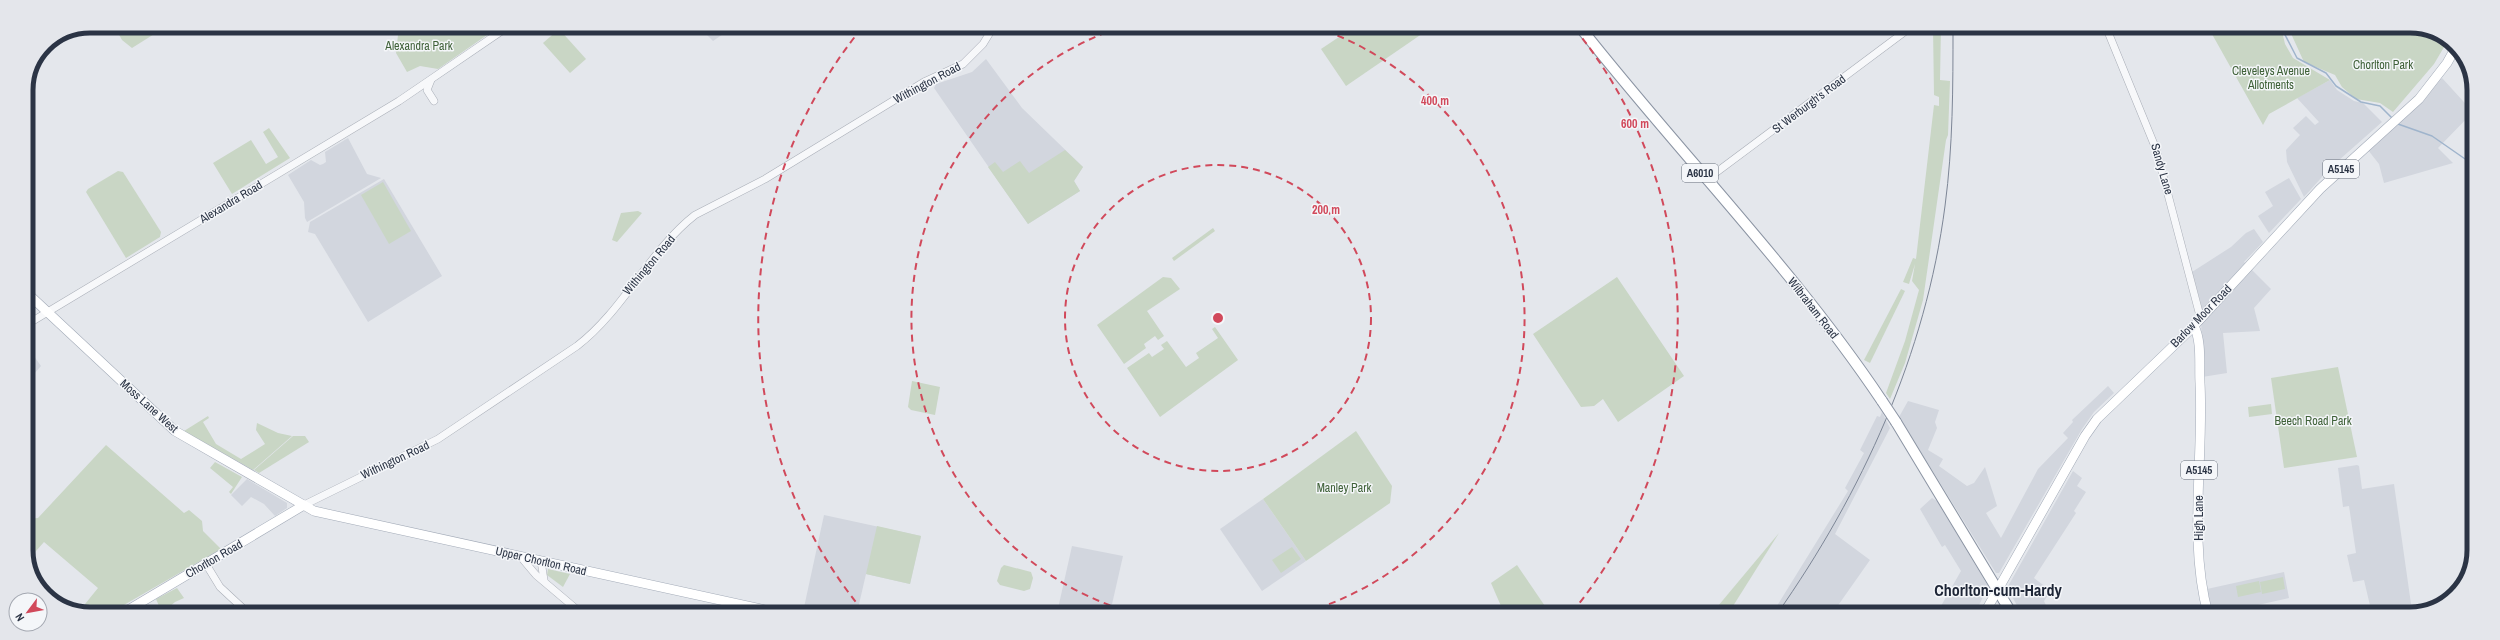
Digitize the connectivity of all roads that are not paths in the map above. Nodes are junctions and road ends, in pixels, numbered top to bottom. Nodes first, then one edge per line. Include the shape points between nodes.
1 (499, 33) edge
2 (989, 33) edge
3 (1585, 33) edge
4 (1903, 33) edge
5 (2108, 33) edge
6 (2453, 53) edge
7 (432, 80) junction
8 (434, 101) dead end
9 (1706, 180) junction
10 (33, 298) edge
11 (48, 312) junction
12 (2200, 316) junction
13 (33, 321) edge
14 (2194, 326) junction
15 (304, 505) junction
16 (520, 556) junction
17 (541, 561) junction
18 (206, 564) junction
19 (544, 580) junction
20 (1999, 590) junction
21 (133, 607) edge
22 (242, 607) edge
23 (574, 607) edge
24 (751, 607) edge
25 (1988, 607) edge
26 (2008, 607) edge
27 (2207, 607) edge

1 - 7 street, Alexandra Road
2 - 15 street, Withington Road via 979,49 963,64 924,82 776,173 695,215 662,249 612,311 576,346 438,439
3 - 9 highway, Wilbraham Road / A6010
4 - 9 street, St Werburgh's Road
5 - 12 street, Sandy Lane via 2156,149
6 - 12 main road, Barlow Moor Road / A5145 via 2421,97 2320,189
7 - 8 street via 427,90
7 - 11 street, Alexandra Road
9 - 20 highway, Wilbraham Road / A6010, bridge via 1858,365
10 - 11 main road, Moss Lane West
11 - 13 street, Alexandra Road
11 - 15 main road, Moss Lane West via 175,431
12 - 14 main road, Barlow Moor Road / A5145
14 - 20 main road, Barlow Moor Road via 2092,426
14 - 27 main road, High Lane / A5145 via 2198,341 2202,413 2199,560
15 - 16 main road, Upper Chorlton Road via 329,515
15 - 18 main road, Chorlton Road
16 - 17 main road, Upper Chorlton Road
16 - 19 street via 529,569
17 - 19 street
17 - 24 main road, Upper Chorlton Road
18 - 21 main road, Chorlton Road
18 - 22 street via 220,587
19 - 23 street
20 - 25 main road, Barlow Moor Road
20 - 26 highway, Wilbraham Road / A6010

